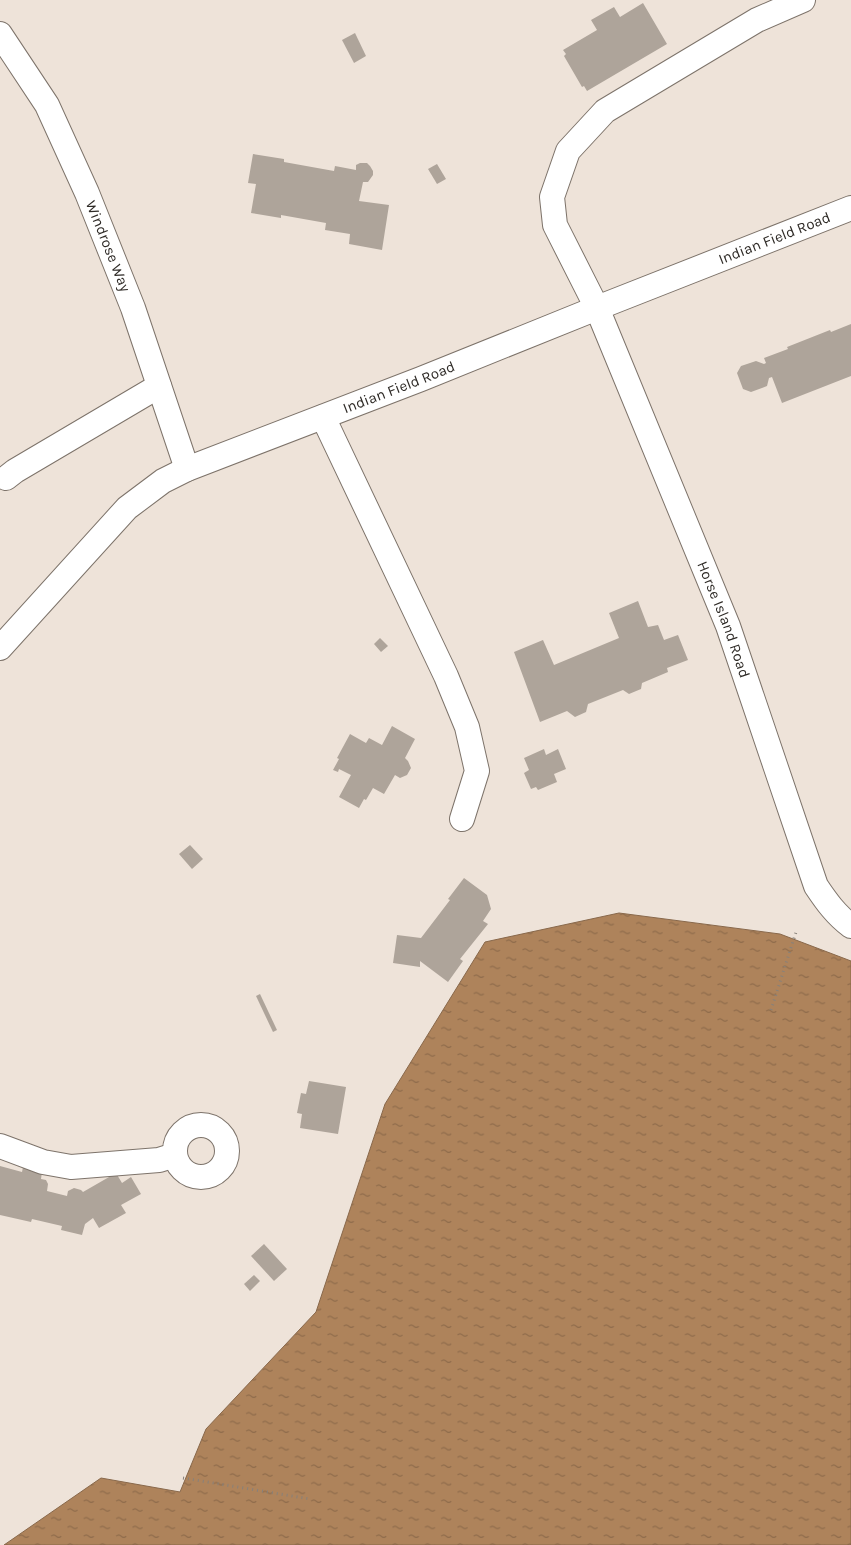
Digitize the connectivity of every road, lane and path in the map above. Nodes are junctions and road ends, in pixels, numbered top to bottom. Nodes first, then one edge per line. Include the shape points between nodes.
1 (803, 0) edge
2 (0, 34) edge
3 (851, 208) edge
4 (597, 308) junction
5 (159, 386) junction
6 (324, 417) junction
7 (188, 470) junction
8 (6, 478) dead end
9 (0, 648) edge
10 (462, 819) dead end
11 (851, 926) edge
12 (796, 929) dead end
13 (771, 1010) dead end
14 (0, 1146) edge
15 (175, 1155) dead end
16 (183, 1478) dead end
17 (310, 1499) dead end

1 - 4 street, Horse Island Road via 757,20 605,111 568,151 552,197 555,225
2 - 5 street, Windrose Way via 47,105 87,192 130,299
3 - 4 street, Indian Field Road
4 - 6 street, Indian Field Road
4 - 11 street, Horse Island Road via 728,626 816,886 829,906
5 - 7 street, Windrose Way
5 - 8 street
6 - 7 street, Indian Field Road
6 - 10 street via 467,727 478,771
7 - 9 street, Indian Field Road via 163,481 127,508
12 - 13 path
14 - 15 street via 43,1162 71,1168 159,1160
16 - 17 path

